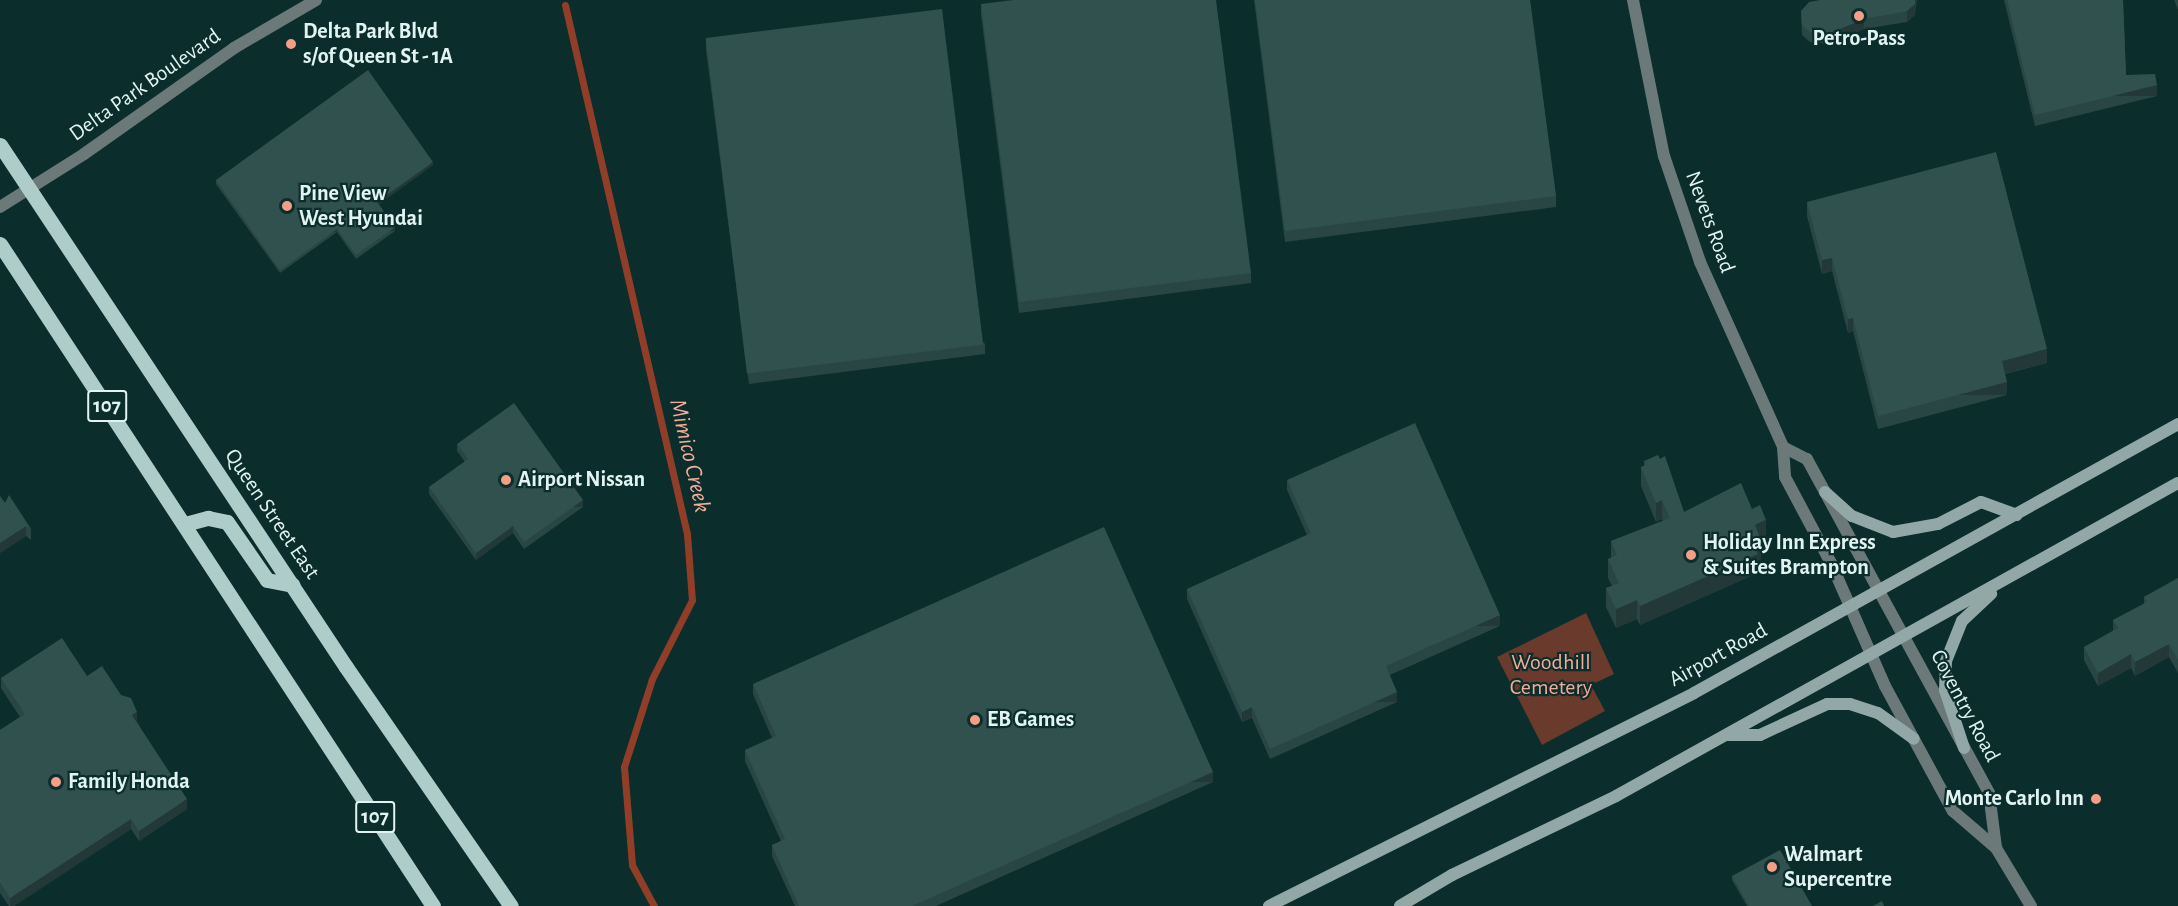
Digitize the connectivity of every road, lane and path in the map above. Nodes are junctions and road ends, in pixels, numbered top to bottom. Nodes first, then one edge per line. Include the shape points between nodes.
1 (316, 0) edge
2 (1633, 0) edge
3 (0, 145) edge
4 (30, 189) junction
5 (0, 207) edge
6 (0, 244) edge
7 (2178, 424) edge
8 (1783, 447) junction
9 (2178, 483) edge
10 (1825, 492) junction
11 (2017, 514) junction
12 (185, 525) junction
13 (2016, 573) junction
14 (293, 585) junction
15 (1879, 591) junction
16 (1850, 607) junction
17 (1904, 636) junction
18 (1871, 654) junction
19 (1727, 735) junction
20 (1914, 739) junction
21 (1964, 748) junction
22 (1996, 848) junction
23 (433, 906) edge
24 (511, 906) edge
25 (1269, 906) edge
26 (1400, 906) edge
27 (2031, 906) edge

1 - 4 street, Delta Park Boulevard via 234,48
2 - 8 street, Nevets Road via 1664,156 1700,262
3 - 4 main road, Queen Street East / 107
4 - 5 street, Delta Park Boulevard
4 - 14 main road, Queen Street East / 107
6 - 12 main road, 107
7 - 11 main road, Airport Road
8 - 10 street via 1807,459
8 - 16 street, Nevets Road via 1785,477
9 - 13 main road
10 - 11 main road via 1852,516 1893,532 1938,524 1981,502
10 - 15 street
11 - 15 main road, Airport Road
12 - 14 main road via 208,518 227,522 267,580
12 - 23 main road, 107
13 - 17 main road
13 - 21 main road via 1972,609 1951,643 1945,690
14 - 24 main road, Queen Street East / 107
15 - 16 main road, Airport Road
15 - 17 street, Coventry Road
16 - 18 street, Coventry Road
16 - 25 main road, Airport Road via 1694,693
17 - 18 main road
17 - 21 street, Coventry Road
18 - 19 main road
18 - 20 street, Coventry Road
19 - 20 main road via 1760,735 1827,704 1850,704 1878,713
19 - 26 main road via 1616,796 1452,875
20 - 22 street, Coventry Road via 1953,811
21 - 22 street, Coventry Road via 1989,793
22 - 27 street, Coventry Road

